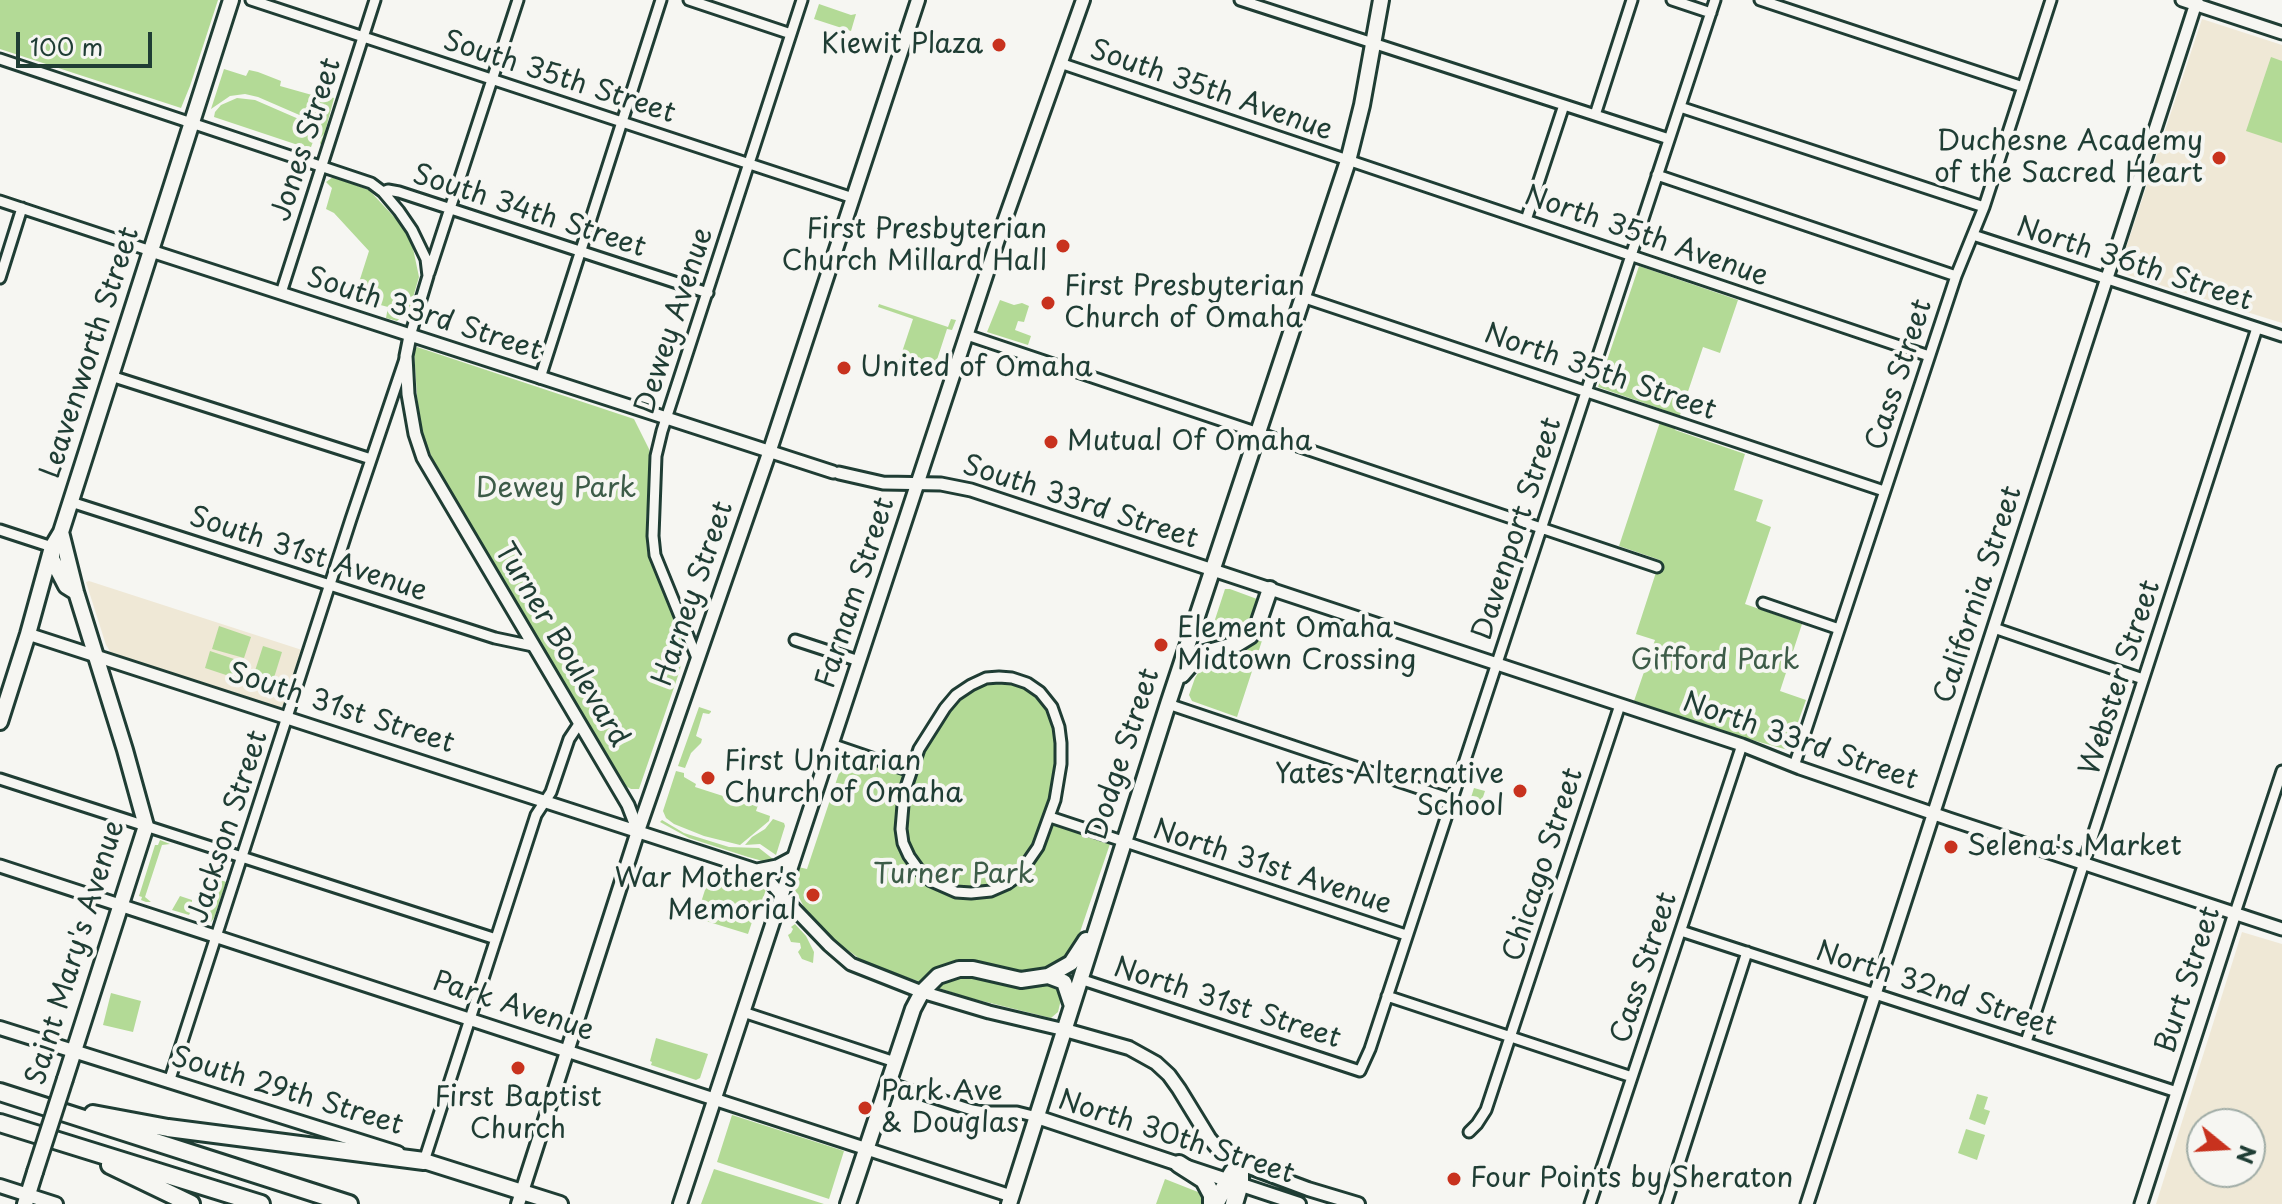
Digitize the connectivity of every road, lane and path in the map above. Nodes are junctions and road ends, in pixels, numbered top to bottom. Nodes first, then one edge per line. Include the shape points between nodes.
1 (231, 0) edge
2 (251, 0) edge
3 (375, 0) edge
4 (518, 0) edge
5 (661, 0) edge
6 (689, 0) edge
7 (802, 0) edge
8 (918, 0) edge
9 (1083, 0) edge
10 (1240, 0) edge
11 (1381, 0) edge
12 (1632, 0) edge
13 (1672, 0) edge
14 (1715, 0) edge
15 (1760, 0) edge
16 (2051, 0) edge
17 (2182, 0) edge
18 (2196, 2) edge
19 (1711, 13) junction
20 (2282, 33) edge
21 (791, 34) junction
22 (363, 37) junction
23 (1372, 43) junction
24 (0, 59) edge
25 (1060, 63) junction
26 (493, 78) junction
27 (2023, 87) junction
28 (1564, 105) junction
29 (1680, 107) junction
30 (1595, 115) junction
31 (623, 121) junction
32 (192, 122) junction
33 (1669, 139) junction
34 (1348, 161) junction
35 (749, 164) junction
36 (322, 165) junction
37 (1657, 175) junction
38 (383, 192) junction
39 (853, 198) junction
40 (0, 201) edge
41 (1984, 207) junction
42 (22, 208) junction
43 (451, 209) junction
44 (1526, 220) junction
45 (1973, 235) junction
46 (151, 251) junction
47 (581, 252) junction
48 (1631, 256) junction
49 (428, 276) junction
50 (1956, 276) junction
51 (0, 278) edge
52 (2107, 279) junction
53 (281, 293) junction
54 (708, 293) junction
55 (1302, 297) junction
56 (2257, 328) junction
57 (967, 335) junction
58 (410, 336) junction
59 (2282, 336) edge
60 (406, 356) junction
61 (1929, 356) junction
62 (111, 376) junction
63 (540, 378) junction
64 (1587, 391) junction
65 (667, 419) junction
66 (1258, 433) junction
67 (769, 451) junction
68 (371, 459) junction
69 (917, 484) junction
70 (1884, 491) junction
71 (71, 502) junction
72 (1542, 528) junction
73 (0, 530) edge
74 (61, 532) junction
75 (52, 547) junction
76 (1657, 567) dead end
77 (1212, 570) junction
78 (330, 585) junction
79 (1270, 589) junction
80 (76, 592) junction
81 (1763, 603) dead end
82 (1994, 628) junction
83 (1839, 629) junction
84 (28, 634) junction
85 (798, 641) dead end
86 (533, 646) junction
87 (95, 656) junction
88 (697, 658) junction
89 (859, 661) junction
90 (1496, 665) junction
91 (2143, 679) junction
92 (1170, 698) junction
93 (1620, 705) junction
94 (286, 719) junction
95 (0, 722) edge
96 (579, 724) junction
97 (831, 744) junction
98 (1742, 745) junction
99 (1794, 766) junction
100 (910, 771) junction
101 (2282, 771) edge
102 (0, 779) edge
103 (1451, 799) junction
104 (543, 801) junction
105 (1934, 813) junction
106 (1050, 817) junction
107 (146, 826) junction
108 (638, 831) junction
109 (1124, 842) junction
110 (794, 857) junction
111 (242, 858) junction
112 (2084, 864) junction
113 (0, 866) edge
114 (756, 870) junction
115 (782, 896) junction
116 (122, 905) junction
117 (1102, 907) junction
118 (2235, 913) junction
119 (2282, 929) edge
120 (1681, 931) junction
121 (1406, 935) junction
122 (216, 937) junction
123 (496, 939) junction
124 (1747, 952) junction
125 (1048, 976) junction
126 (1080, 979) junction
127 (922, 992) junction
128 (1876, 993) junction
129 (1387, 996) junction
130 (1072, 1007) junction
131 (743, 1012) junction
132 (470, 1019) junction
133 (0, 1028) edge
134 (1065, 1030) junction
135 (1509, 1037) junction
136 (2026, 1042) junction
137 (568, 1050) junction
138 (74, 1052) junction
139 (895, 1062) junction
140 (1360, 1071) joint
141 (1632, 1077) junction
142 (169, 1082) junction
143 (888, 1083) junction
144 (0, 1092) edge
145 (2177, 1092) junction
146 (714, 1099) junction
147 (68, 1114) junction
148 (1037, 1117) junction
149 (0, 1123) edge
150 (1469, 1132) dead end
151 (867, 1149) junction
152 (88, 1151) junction
153 (424, 1161) junction
154 (1179, 1164) junction
155 (1240, 1164) junction
156 (1234, 1182) junction
157 (0, 1186) edge
158 (520, 1199) edge
159 (26, 1200) edge
160 (1010, 1200) edge
161 (56, 1204) edge
162 (191, 1204) edge
163 (261, 1204) edge
164 (349, 1204) edge
165 (560, 1204) edge
166 (680, 1204) edge
167 (848, 1204) edge
168 (1214, 1204) edge
169 (1234, 1204) edge
170 (1299, 1204) edge
171 (1358, 1204) edge
172 (1590, 1204) edge
173 (1666, 1204) edge
174 (1807, 1204) edge
175 (2141, 1204) edge

1 - 32 main road, Leavenworth Street
2 - 22 street, South 35th Street
3 - 22 street, Jones Street
4 - 26 street
5 - 31 street
6 - 21 street
7 - 21 street, Dewey Avenue
8 - 39 main road, Harney Street
9 - 25 main road, Farnam Street
10 - 23 street
11 - 23 main road, Dodge Street
12 - 30 street
13 - 19 street
14 - 19 street, Davenport Street
15 - 27 street
16 - 27 street, Cass Street
17 - 18 street
18 - 20 street
18 - 52 street, California Street
19 - 29 street, Davenport Street
21 - 35 street, Dewey Avenue
22 - 26 street, South 35th Street
22 - 36 street, Jones Street
23 - 28 street
23 - 34 main road, Dodge Street
24 - 32 street
25 - 34 street, South 35th Avenue
25 - 57 main road, Farnam Street
26 - 31 street, South 35th Street
26 - 43 street
27 - 41 street, Cass Street
28 - 30 street
28 - 44 street
29 - 33 street, Davenport Street
29 - 41 street
30 - 33 street
31 - 35 street, South 35th Street
31 - 47 street
32 - 36 street
32 - 46 main road, Leavenworth Street
33 - 37 street, Davenport Street
34 - 44 street, North 35th Avenue
34 - 55 main road, Dodge Street
35 - 39 street, South 35th Street
35 - 54 street, Dewey Avenue
36 - 38 street via 364,179
36 - 53 street, Jones Street
37 - 48 street, Davenport Street
37 - 50 street
38 - 43 street, South 34th Street
38 - 49 street via 416,237
39 - 67 main road, Harney Street
40 - 42 street, South 33rd Street
41 - 45 street, Cass Street
42 - 46 street, South 33rd Street
42 - 51 street
43 - 47 street, South 34th Street
43 - 49 street
44 - 48 street, North 35th Avenue
45 - 50 street, Cass Street
45 - 52 street, North 36th Street
46 - 53 street, South 33rd Street
46 - 62 main road, Leavenworth Street
47 - 54 street, South 34th Street
47 - 63 street
48 - 61 street, North 35th Avenue
48 - 64 street, Davenport Street
49 - 58 street, Turner Boulevard
50 - 61 street, Cass Street
52 - 56 street, North 36th Street
52 - 82 street, California Street
53 - 58 street, South 33rd Street
54 - 65 street, Dewey Avenue
55 - 64 street, North 35th Street
55 - 66 main road, Dodge Street
56 - 59 street, North 36th Street
56 - 91 street, Webster Street
57 - 66 street
57 - 69 main road, Farnam Street
58 - 60 street, Turner Boulevard
58 - 63 street, South 33rd Street
60 - 68 street, Jackson Street
60 - 86 street, Turner Boulevard via 419,449
61 - 70 street, Cass Street
62 - 68 street
62 - 71 main road, Leavenworth Street
63 - 65 street, South 33rd Street
64 - 70 street, North 35th Street
64 - 72 street, Davenport Street
65 - 67 street, South 33rd Street
65 - 88 street, Dewey Avenue via 656,456 653,546
66 - 72 street
66 - 77 main road, Dodge Street
67 - 69 street, South 33rd Street via 883,483
67 - 88 main road, Harney Street
68 - 78 street, Jackson Street
69 - 77 street, South 33rd Street via 965,488
69 - 89 main road, Farnam Street
70 - 83 street, Cass Street
71 - 74 main road, Leavenworth Street
71 - 78 street, South 31st Avenue
72 - 76 street
72 - 90 street, Davenport Street
73 - 75 street
74 - 75 main road, Leavenworth Street
74 - 80 main road, Saint Mary's Avenue
75 - 80 main road via 52,559 66,586
75 - 84 main road, Leavenworth Street
77 - 79 street, North 33rd Street
77 - 92 main road, Dodge Street
78 - 86 street, South 31st Avenue
78 - 94 street, Jackson Street
79 - 90 street, North 33rd Street
79 - 92 main road via 1250,636 1196,659
80 - 87 main road, Saint Mary's Avenue
81 - 83 street
82 - 91 street
82 - 105 street, California Street
83 - 99 street, Cass Street
84 - 87 street, South 31st Street
84 - 95 main road, Leavenworth Street
85 - 89 street
86 - 96 street, Turner Boulevard
87 - 94 street, South 31st Street
87 - 107 main road, Saint Mary's Avenue
88 - 108 main road, Harney Street
89 - 97 main road, Farnam Street
90 - 93 street, North 33rd Street
90 - 103 street, Davenport Street
91 - 112 street, Webster Street
92 - 103 street
92 - 109 main road, Dodge Street
93 - 98 street, North 33rd Street
93 - 135 street, Chicago Street
94 - 104 street, South 31st Street
94 - 111 street, Jackson Street
96 - 104 street
96 - 108 street, Turner Boulevard
97 - 100 street
97 - 110 main road, Farnam Street
98 - 99 street, North 33rd Street
98 - 120 street, Cass Street
99 - 105 street, North 33rd Street
100 - 106 street via 902,811 903,843 919,870 947,889 978,893 1009,882 1031,860
100 - 106 street via 928,732 960,692 986,678 1018,680 1044,695 1059,727 1061,764
101 - 118 street, Burt Street
102 - 107 street
103 - 121 street, Davenport Street
104 - 108 street, South 31st Street
104 - 123 street
105 - 112 street, North 33rd Street
105 - 128 street, California Street
106 - 109 street
107 - 111 street
107 - 116 main road, Saint Mary's Avenue
108 - 114 street
108 - 137 main road, Harney Street
109 - 117 main road, Dodge Street
109 - 121 street, North 31st Avenue
110 - 114 street
110 - 115 main road, Farnam Street
111 - 122 street, Jackson Street
111 - 123 street
112 - 118 street, North 33rd Street
112 - 136 street, Webster Street
113 - 116 street, Park Avenue
114 - 115 street
115 - 127 street via 847,961
115 - 131 main road, Farnam Street
116 - 122 street, Park Avenue
116 - 138 main road, Saint Mary's Avenue
117 - 125 main road via 1077,955
117 - 126 main road, Dodge Street
118 - 119 street, North 33rd Street
118 - 145 street, Burt Street
120 - 124 street, North 32nd Street
120 - 141 street, Cass Street
121 - 129 street, Davenport Street
122 - 132 street, Park Avenue
122 - 142 street, Jackson Street
123 - 132 street
124 - 128 street, North 32nd Street
124 - 173 street
125 - 127 main road via 1021,980 959,969 938,976
125 - 130 main road via 1064,982
126 - 130 main road, Dodge Street
126 - 140 street, North 31st Street
127 - 134 street
127 - 139 main road
128 - 136 street, North 32nd Street
128 - 174 street, California Street
129 - 135 street
129 - 140 street, Davenport Street
130 - 134 main road, Dodge Street
131 - 139 street
131 - 146 main road, Farnam Street
132 - 137 street, Park Avenue
132 - 153 street
133 - 138 main road, South 29th Street
134 - 148 main road, Dodge Street
134 - 155 main road, North 30th Street via 1129,1048 1156,1063 1209,1138
135 - 141 street
135 - 150 street, Chicago Street via 1486,1110
136 - 145 street, North 32nd Street
137 - 146 street, Park Avenue
137 - 158 main road, Harney Street
138 - 142 main road, South 29th Street
138 - 159 main road, Saint Mary's Avenue, bridge
139 - 143 main road
141 - 172 street, Cass Street
142 - 153 main road, South 29th Street
143 - 148 street via 972,1110
143 - 151 main road
144 - 147 highway
145 - 175 street, Burt Street
146 - 151 street, Park Avenue
146 - 166 main road, Farnam Street
147 - 153 highway
147 - 164 highway
148 - 154 main road, North 30th Street
148 - 160 main road, Dodge Street
149 - 152 highway
151 - 160 street, Park Avenue
151 - 167 main road
152 - 162 highway via 118,1171
152 - 163 highway
153 - 158 main road, South 29th Street
154 - 156 main road, North 30th Street
154 - 168 highway via 1204,1180
155 - 156 highway
155 - 171 main road, North 30th Street
156 - 168 highway
156 - 169 highway
156 - 170 main road, North 30th Street
157 - 159 main road
158 - 165 main road, South 29th Street
159 - 161 main road

